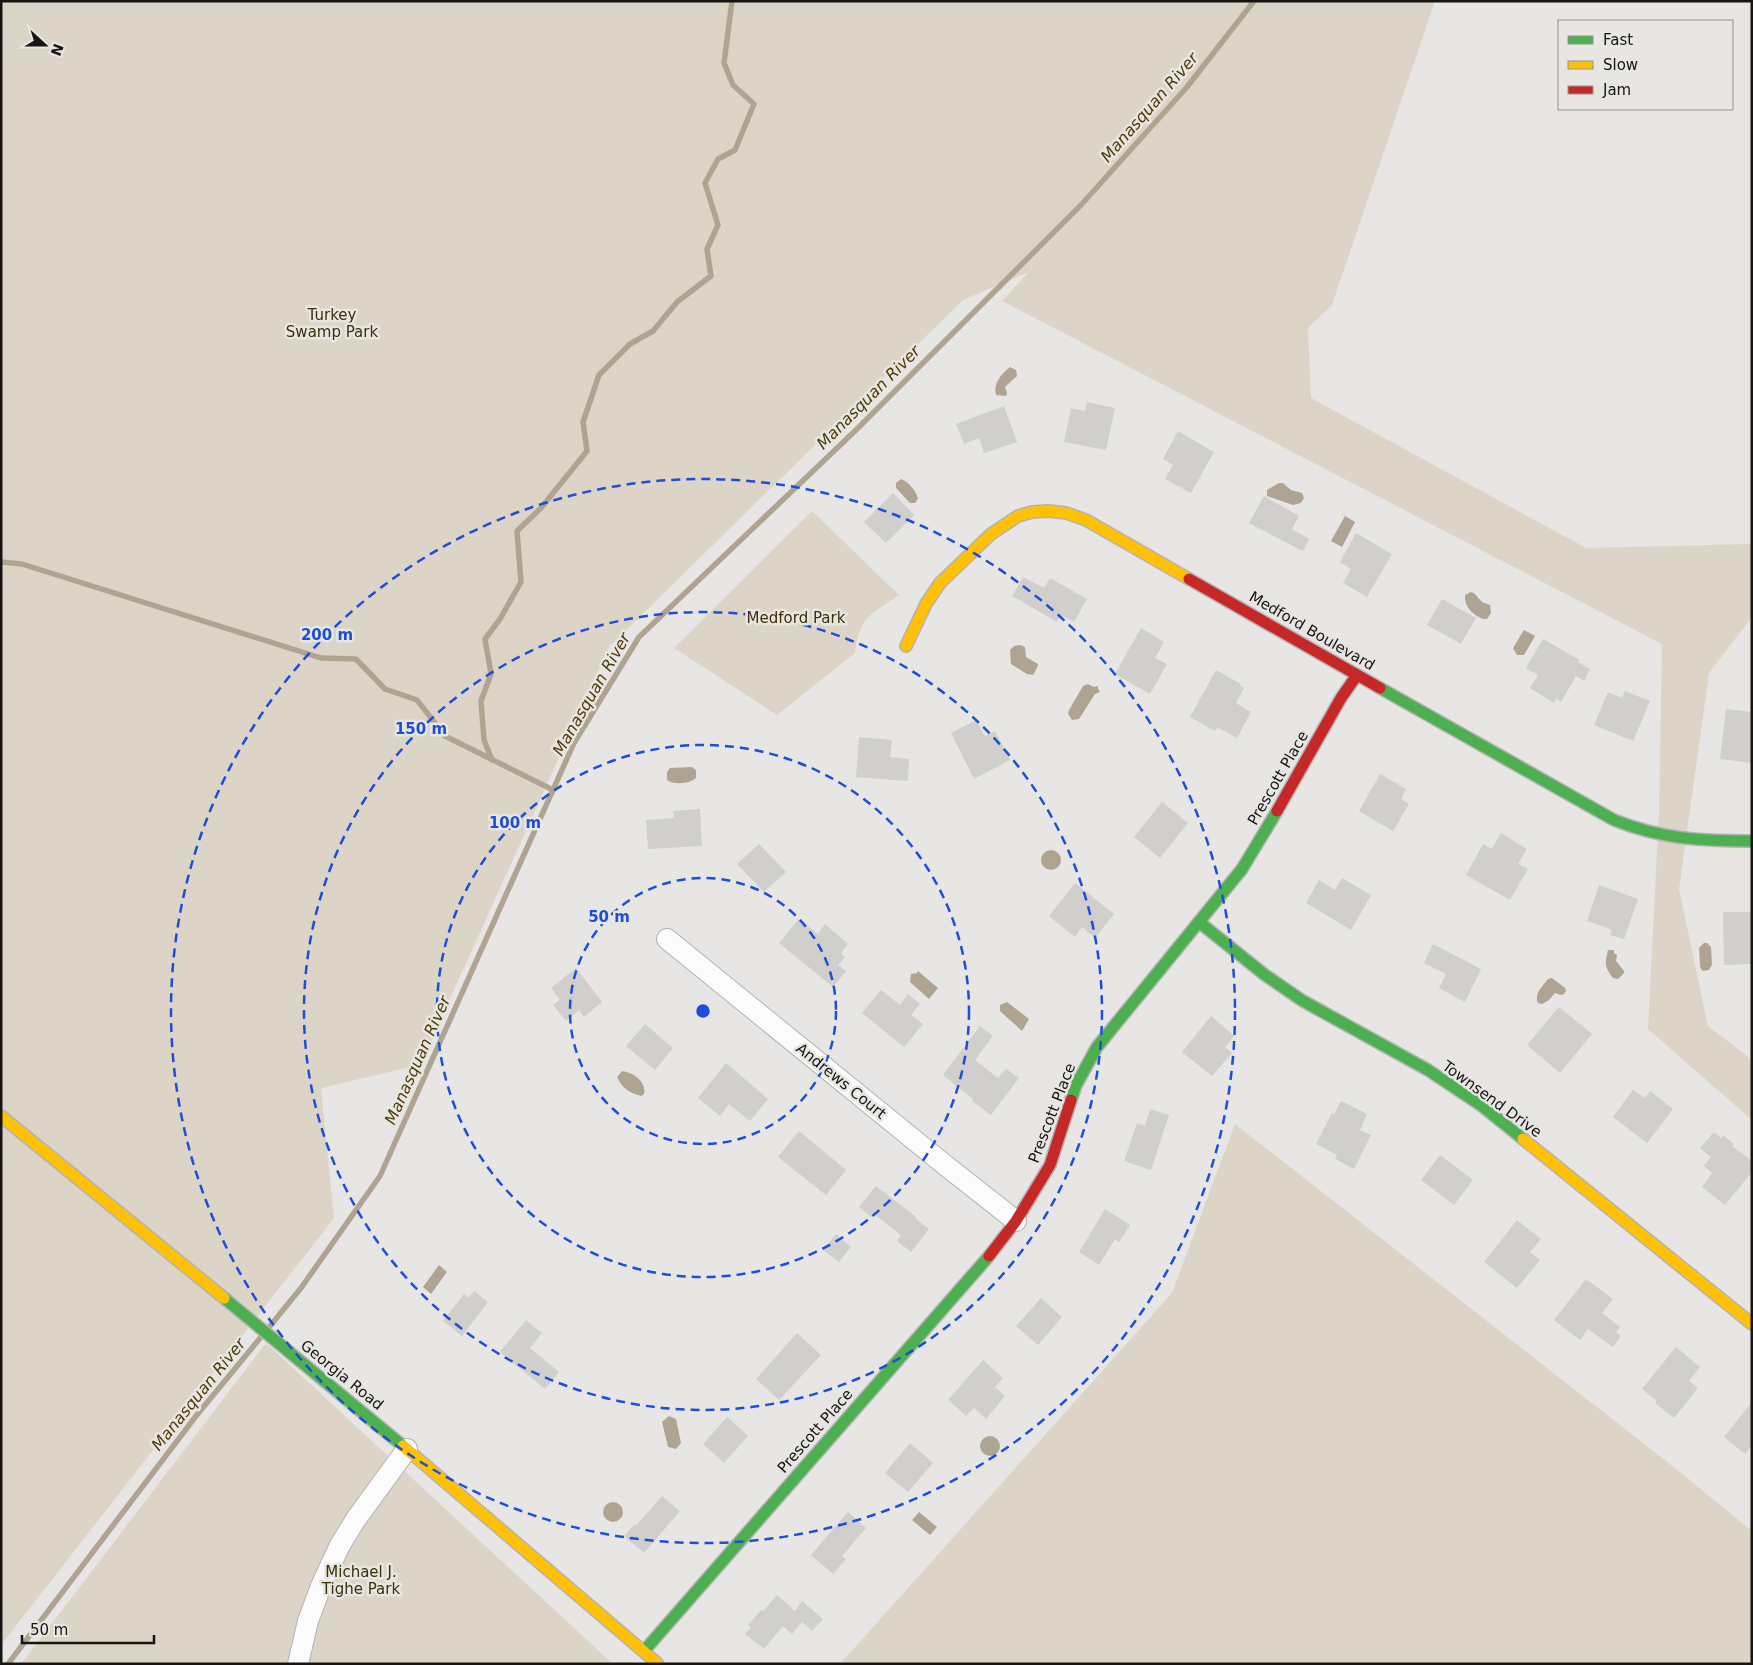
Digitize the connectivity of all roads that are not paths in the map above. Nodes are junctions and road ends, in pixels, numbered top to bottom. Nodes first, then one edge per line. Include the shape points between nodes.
1 (906, 646) dead end
2 (1357, 675) junction
3 (1752, 841) edge
4 (1199, 922) junction
5 (667, 939) dead end
6 (1, 1116) edge
7 (1016, 1221) junction
8 (1752, 1324) edge
9 (407, 1449) junction
10 (644, 1651) junction
11 (298, 1664) edge
12 (658, 1664) edge

1 - 2 street, Medford Boulevard via 934,591 970,554 999,526 1015,517 1045,510 1069,513 1086,520
2 - 3 street, Medford Boulevard via 1620,822 1668,837
2 - 4 street, Prescott Place via 1254,852
4 - 7 street, Prescott Place via 1097,1047 1082,1071 1050,1165
4 - 8 street, Townsend Drive via 1303,1001 1428,1070 1482,1106
5 - 7 street, Andrews Court
6 - 9 street, Georgia Road
7 - 10 street, Prescott Place via 987,1259
9 - 10 street, Georgia Road
9 - 11 street via 340,1545 308,1622
10 - 12 street, Georgia Road

